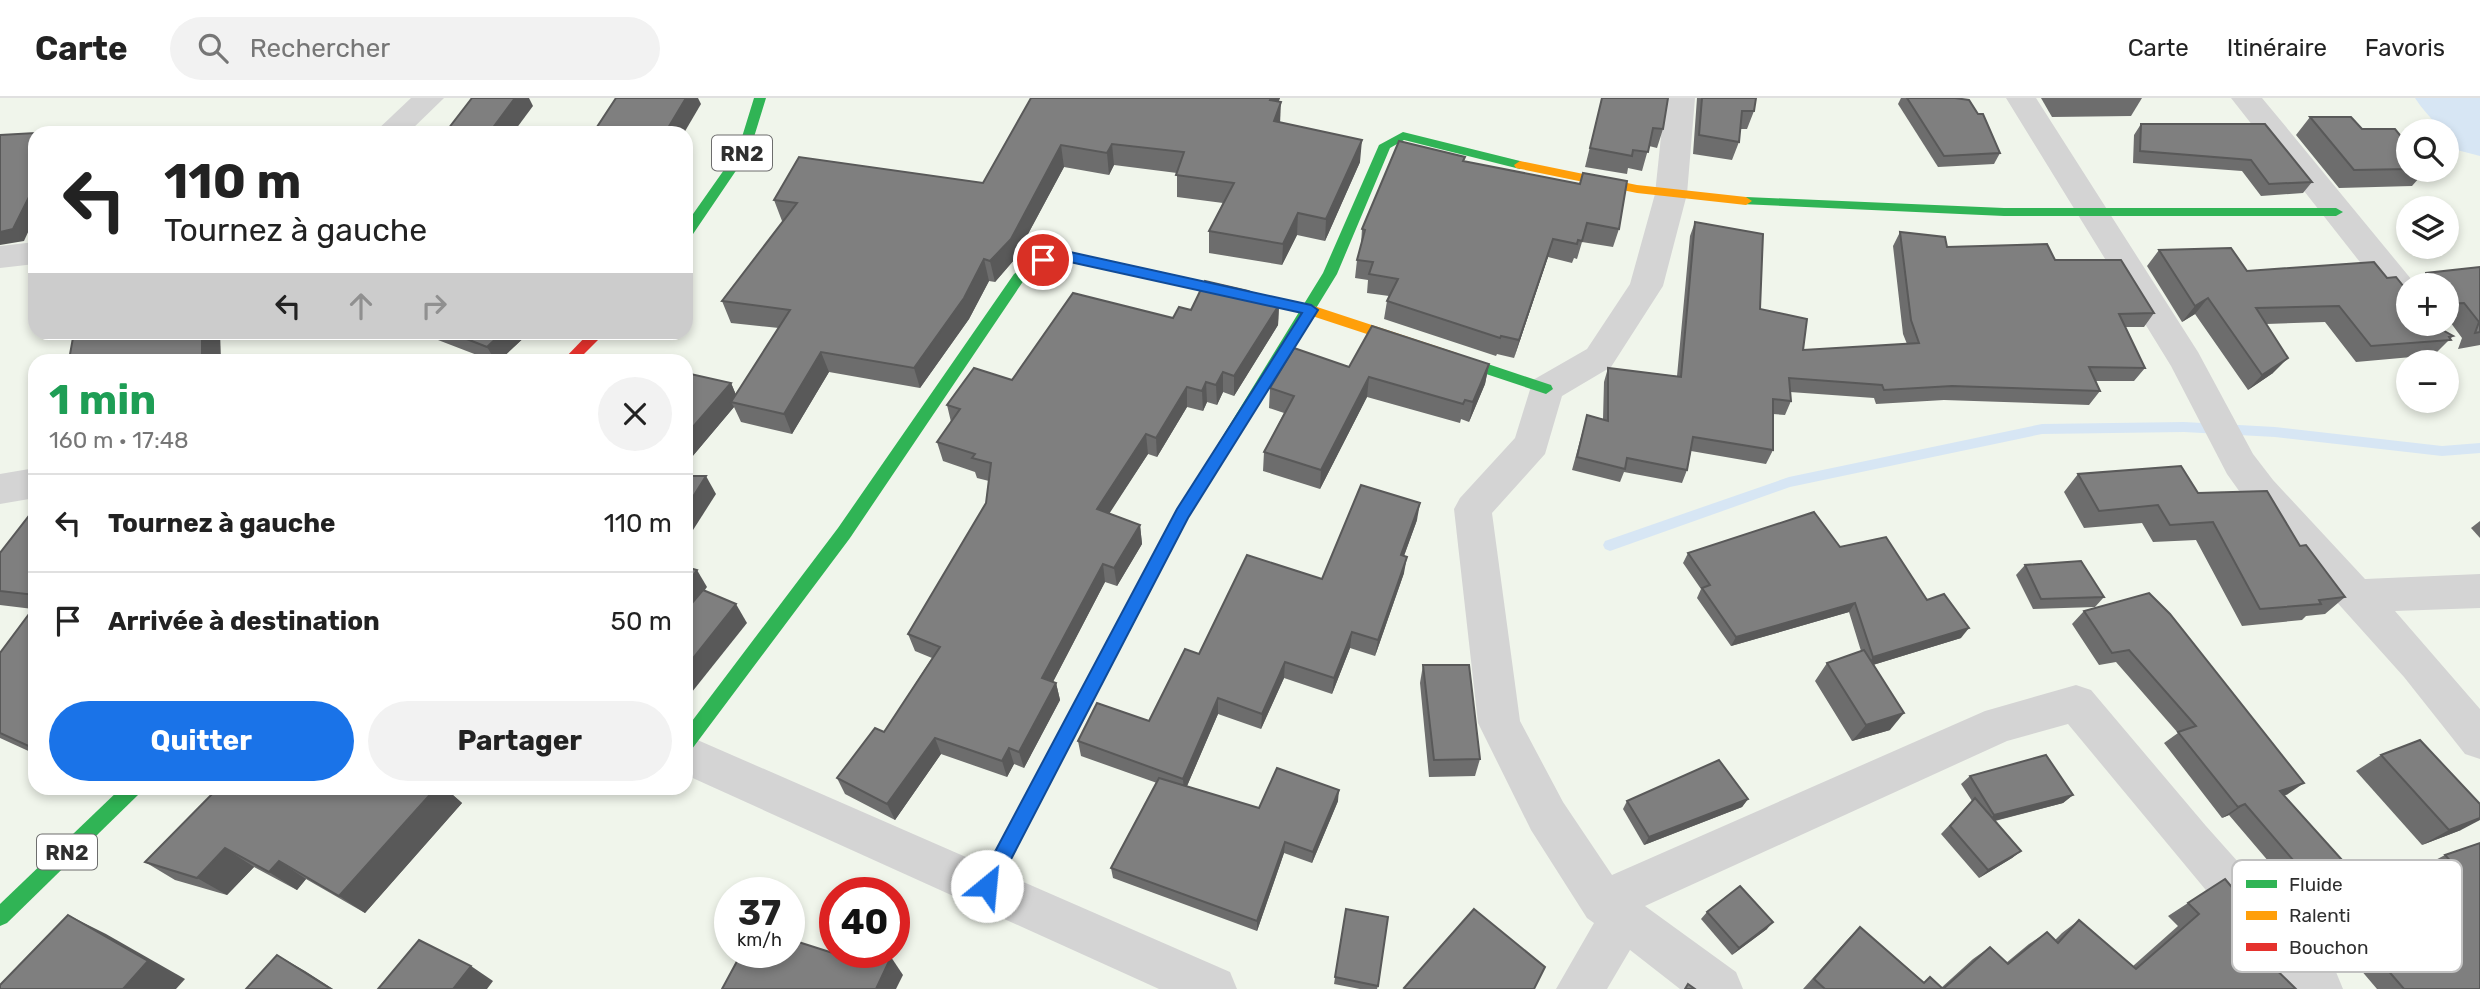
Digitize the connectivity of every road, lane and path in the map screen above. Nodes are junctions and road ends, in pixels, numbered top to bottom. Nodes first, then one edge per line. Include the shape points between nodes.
1 (429, 98) edge
2 (760, 98) edge
3 (1680, 98) edge
4 (2021, 98) edge
5 (2246, 98) edge
6 (397, 126) edge
7 (1671, 194) junction
8 (2090, 212) junction
9 (2336, 212) junction
10 (693, 225) edge
11 (28, 254) edge
12 (0, 257) edge
13 (2396, 284) edge
14 (1311, 310) junction
15 (591, 340) edge
16 (576, 354) edge
17 (1545, 389) junction
18 (28, 484) edge
19 (0, 489) edge
20 (2480, 591) edge
21 (2356, 596) junction
22 (693, 734) edge
23 (2480, 740) edge
24 (693, 757) edge
25 (126, 795) edge
26 (987, 886) junction
27 (2232, 889) edge
28 (1613, 911) junction
29 (0, 917) edge
30 (2304, 972) edge
31 (1213, 989) edge
32 (1580, 989) edge
33 (1719, 989) edge
34 (2319, 989) edge

1 - 6 street
2 - 10 main road, RN2 via 744,150
3 - 7 street
4 - 8 street
5 - 9 street via 2311,174
7 - 8 main road via 1902,209
7 - 14 main road via 1584,180 1403,136 1385,145
7 - 17 street via 1646,286 1599,358
8 - 9 main road
8 - 21 street via 2186,361 2240,464
9 - 13 street
11 - 12 street
14 - 17 main road
14 - 22 main road via 1070,257 1043,260 1019,277 844,533
14 - 26 main road via 1183,513
15 - 16 main road
17 - 28 street via 1532,444 1473,509 1499,723 1583,876
18 - 19 street
20 - 21 street
21 - 23 street
24 - 26 street
25 - 29 main road, RN2
26 - 31 street
27 - 28 street via 2076,703 2000,724
28 - 32 street
28 - 33 street
30 - 34 street

